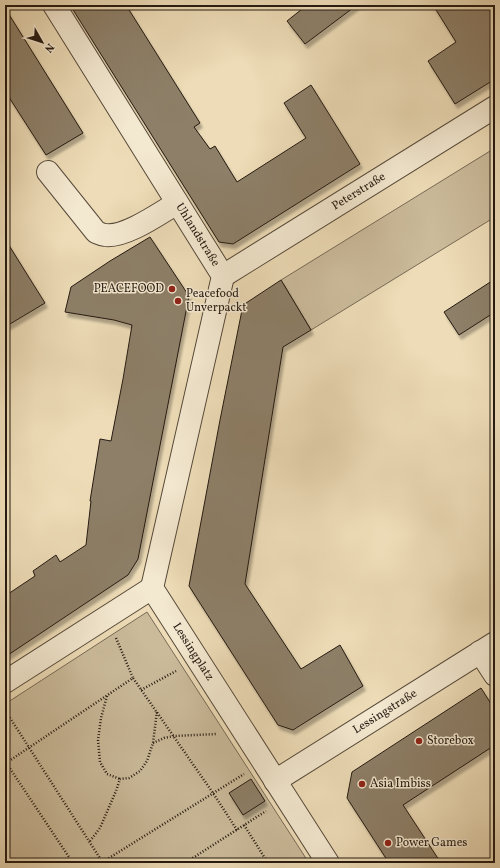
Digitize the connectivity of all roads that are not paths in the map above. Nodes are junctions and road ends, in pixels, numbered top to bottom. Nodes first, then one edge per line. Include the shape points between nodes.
1 (54, 5) edge
2 (495, 107) edge
3 (48, 172) dead end
4 (177, 203) junction
5 (222, 276) junction
6 (152, 588) junction
7 (488, 648) edge
8 (495, 675) edge
9 (5, 682) edge
10 (281, 789) junction
11 (328, 863) edge

1 - 4 street, Uhlandstraße
2 - 5 street, Peterstraße
3 - 4 street via 96,232 105,235 128,231
4 - 5 street, Uhlandstraße
5 - 6 street, Uhlandstraße
6 - 9 street
6 - 10 street, Lessingplatz
7 - 8 street
7 - 10 street, Lessingstraße
10 - 11 street, Lessingplatz

